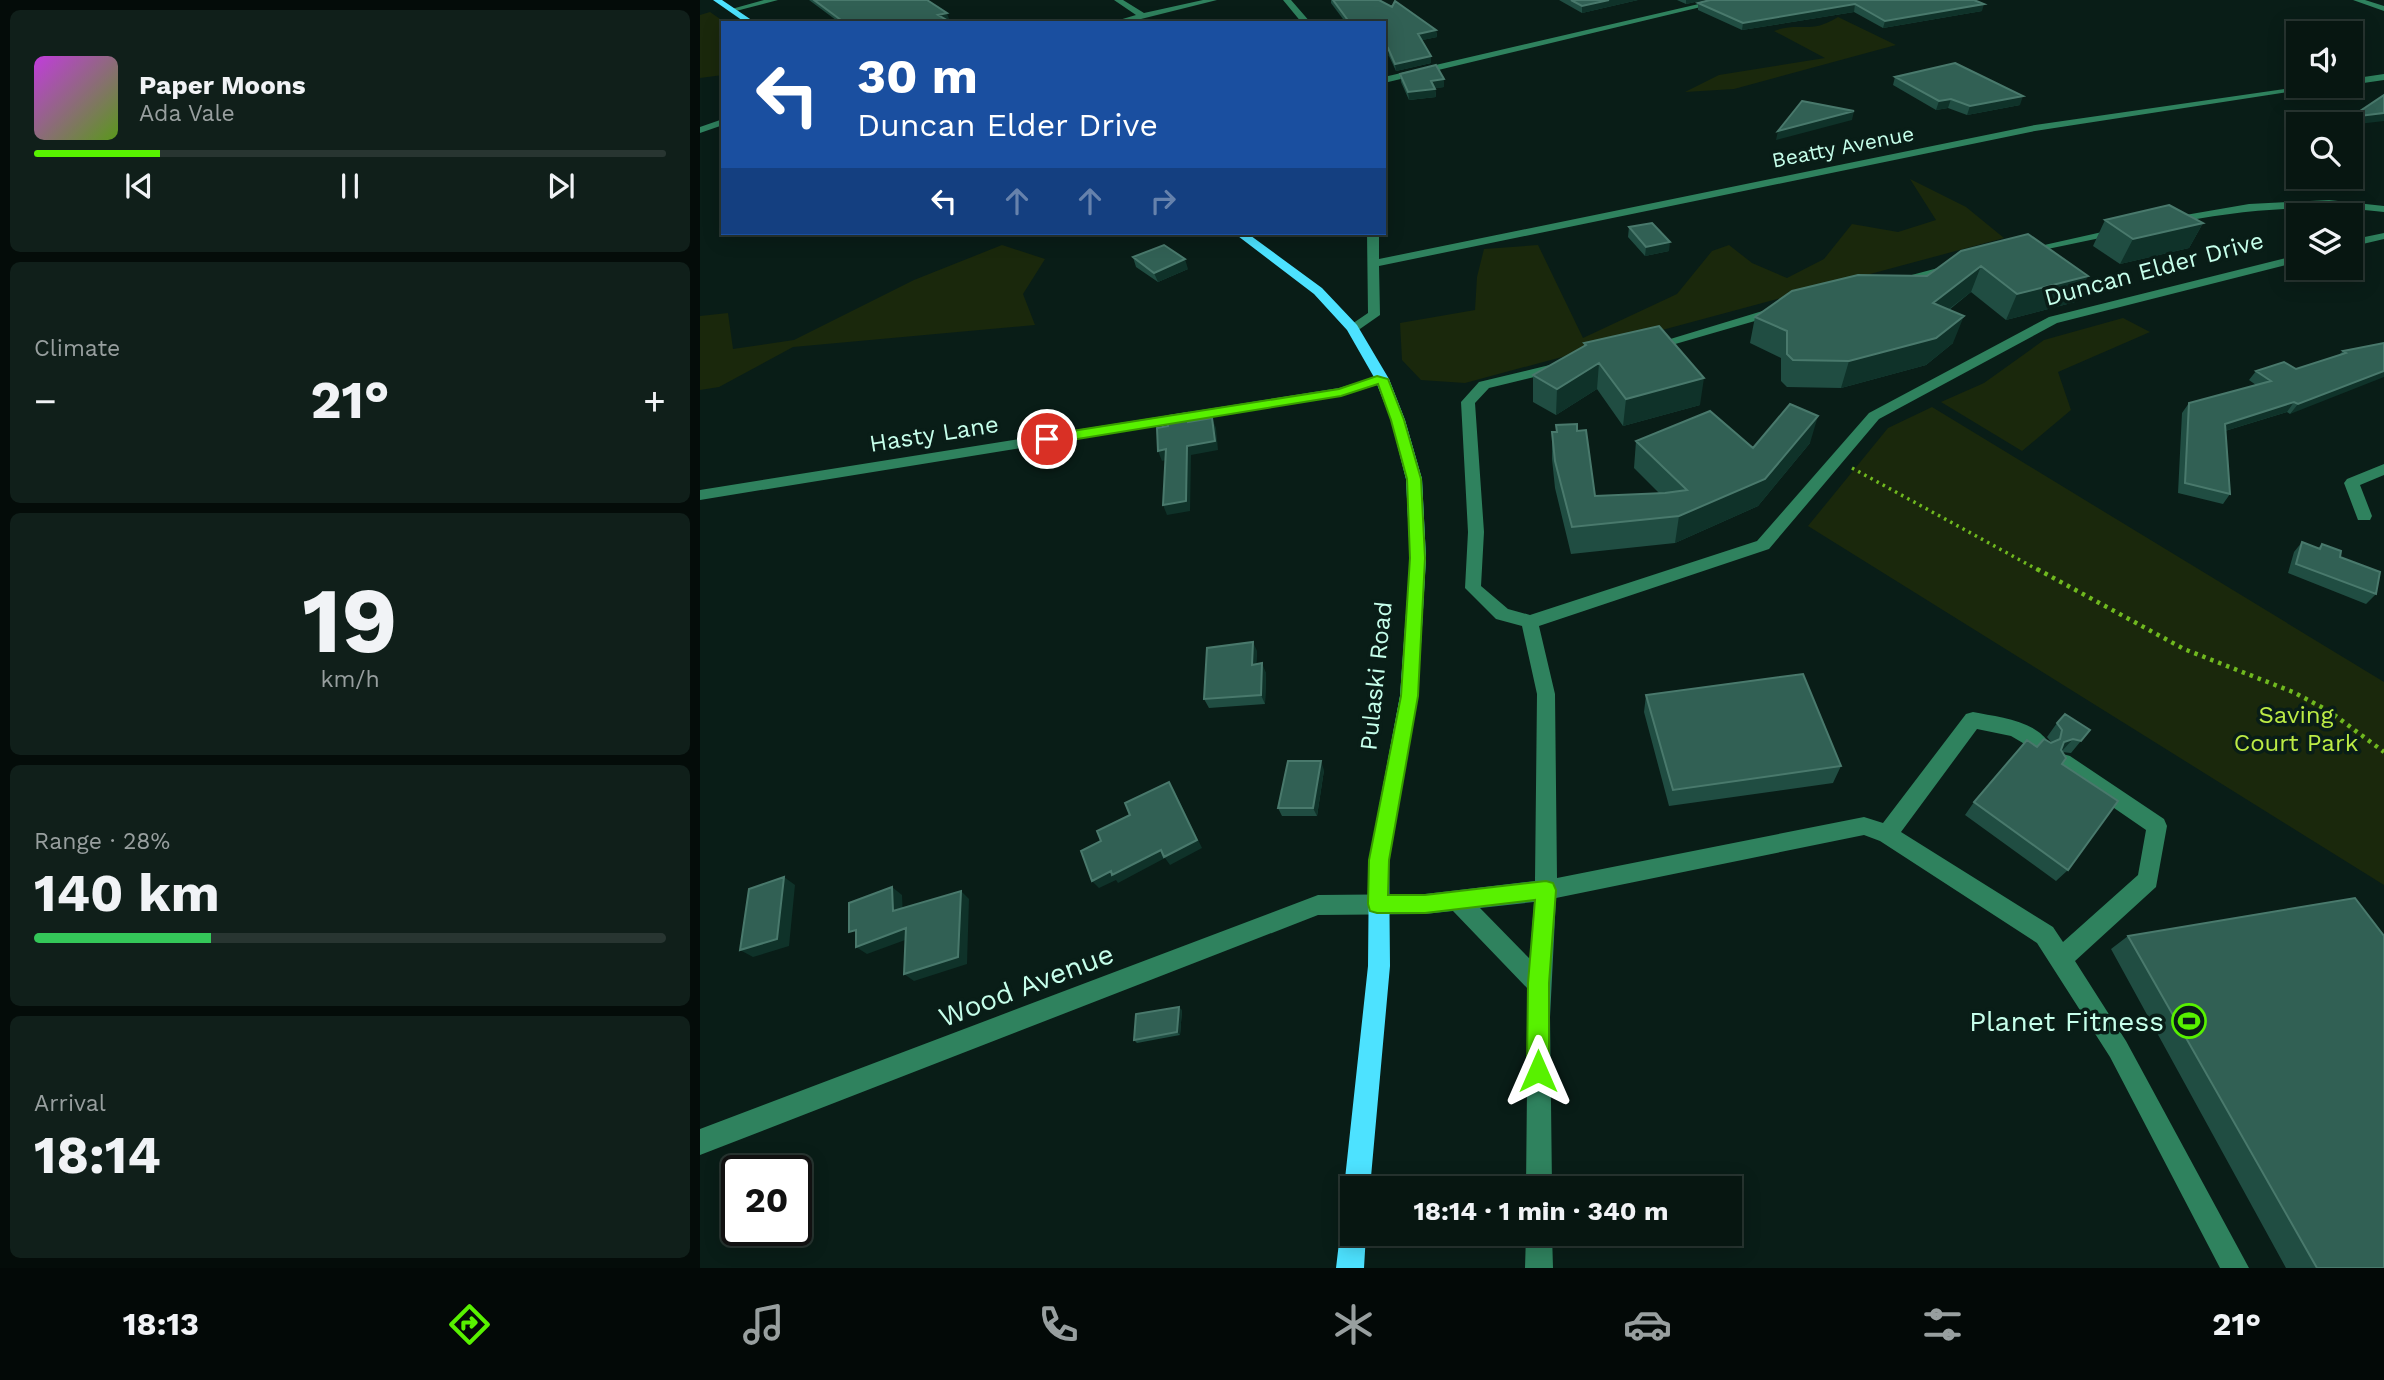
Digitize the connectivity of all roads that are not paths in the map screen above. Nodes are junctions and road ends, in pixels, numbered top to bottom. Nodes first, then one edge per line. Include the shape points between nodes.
1 (718, 0) edge
2 (774, 0) edge
3 (1118, 0) edge
4 (1213, 0) edge
5 (1287, 0) edge
6 (1726, 0) edge
7 (2357, 0) edge
8 (2384, 9) edge
9 (732, 10) junction
10 (1143, 16) junction
11 (749, 21) edge
12 (1122, 21) edge
13 (1305, 21) edge
14 (2384, 77) edge
15 (1386, 80) edge
16 (2363, 80) edge
17 (2286, 91) edge
18 (721, 123) edge
19 (700, 130) edge
20 (2384, 209) edge
21 (2155, 224) edge
22 (2130, 229) edge
23 (1243, 235) edge
24 (1373, 235) edge
25 (2384, 236) edge
26 (2363, 241) edge
27 (2013, 254) edge
28 (2286, 261) edge
29 (1375, 263) junction
30 (1961, 266) edge
31 (1881, 284) edge
32 (1790, 307) edge
33 (1352, 328) junction
34 (1631, 351) edge
35 (1580, 362) edge
36 (1382, 379) junction
37 (2384, 469) edge
38 (700, 495) edge
39 (2364, 516) dead end
40 (1530, 622) junction
41 (2039, 745) edge
42 (2063, 762) edge
43 (1887, 834) junction
44 (1546, 890) junction
45 (1456, 899) junction
46 (1377, 904) junction
47 (2061, 959) junction
48 (1538, 983) junction
49 (700, 1142) edge
50 (1358, 1176) edge
51 (1539, 1176) edge
52 (1352, 1246) edge
53 (1539, 1246) edge
54 (1350, 1268) edge
55 (1539, 1268) edge
56 (2235, 1268) edge

1 - 9 main road
2 - 9 street
3 - 10 street
4 - 10 street
5 - 13 street
6 - 15 street
7 - 8 street
9 - 11 main road
10 - 12 street
14 - 16 street
17 - 29 street, Beatty Avenue via 2035,128
18 - 19 street
20 - 21 street via 2269,203
22 - 27 street
23 - 33 main road, Pulaski Road via 1318,291
24 - 29 street
25 - 26 street
28 - 40 street, Duncan Elder Drive via 2053,320 1874,416 1763,545
29 - 33 street via 1374,315
30 - 31 street
32 - 34 street
33 - 36 main road, Pulaski Road
35 - 40 street via 1484,385 1468,402 1476,532 1473,589 1502,614
36 - 38 street, Hasty Lane via 1341,392
36 - 46 main road, Pulaski Road via 1414,479 1418,558 1409,696 1379,860
37 - 39 street via 2352,483
40 - 44 street via 1546,694
41 - 43 street via 2015,729 1973,720
42 - 47 street via 2157,826 2148,880
43 - 44 street via 1864,826
43 - 47 street via 2045,935
44 - 45 street
44 - 48 street
45 - 46 street
45 - 48 street
46 - 49 street, Wood Avenue via 1318,905
46 - 50 main road, Pulaski Road via 1378,966
47 - 56 street via 2118,1049
48 - 51 street
52 - 54 main road
53 - 55 street

